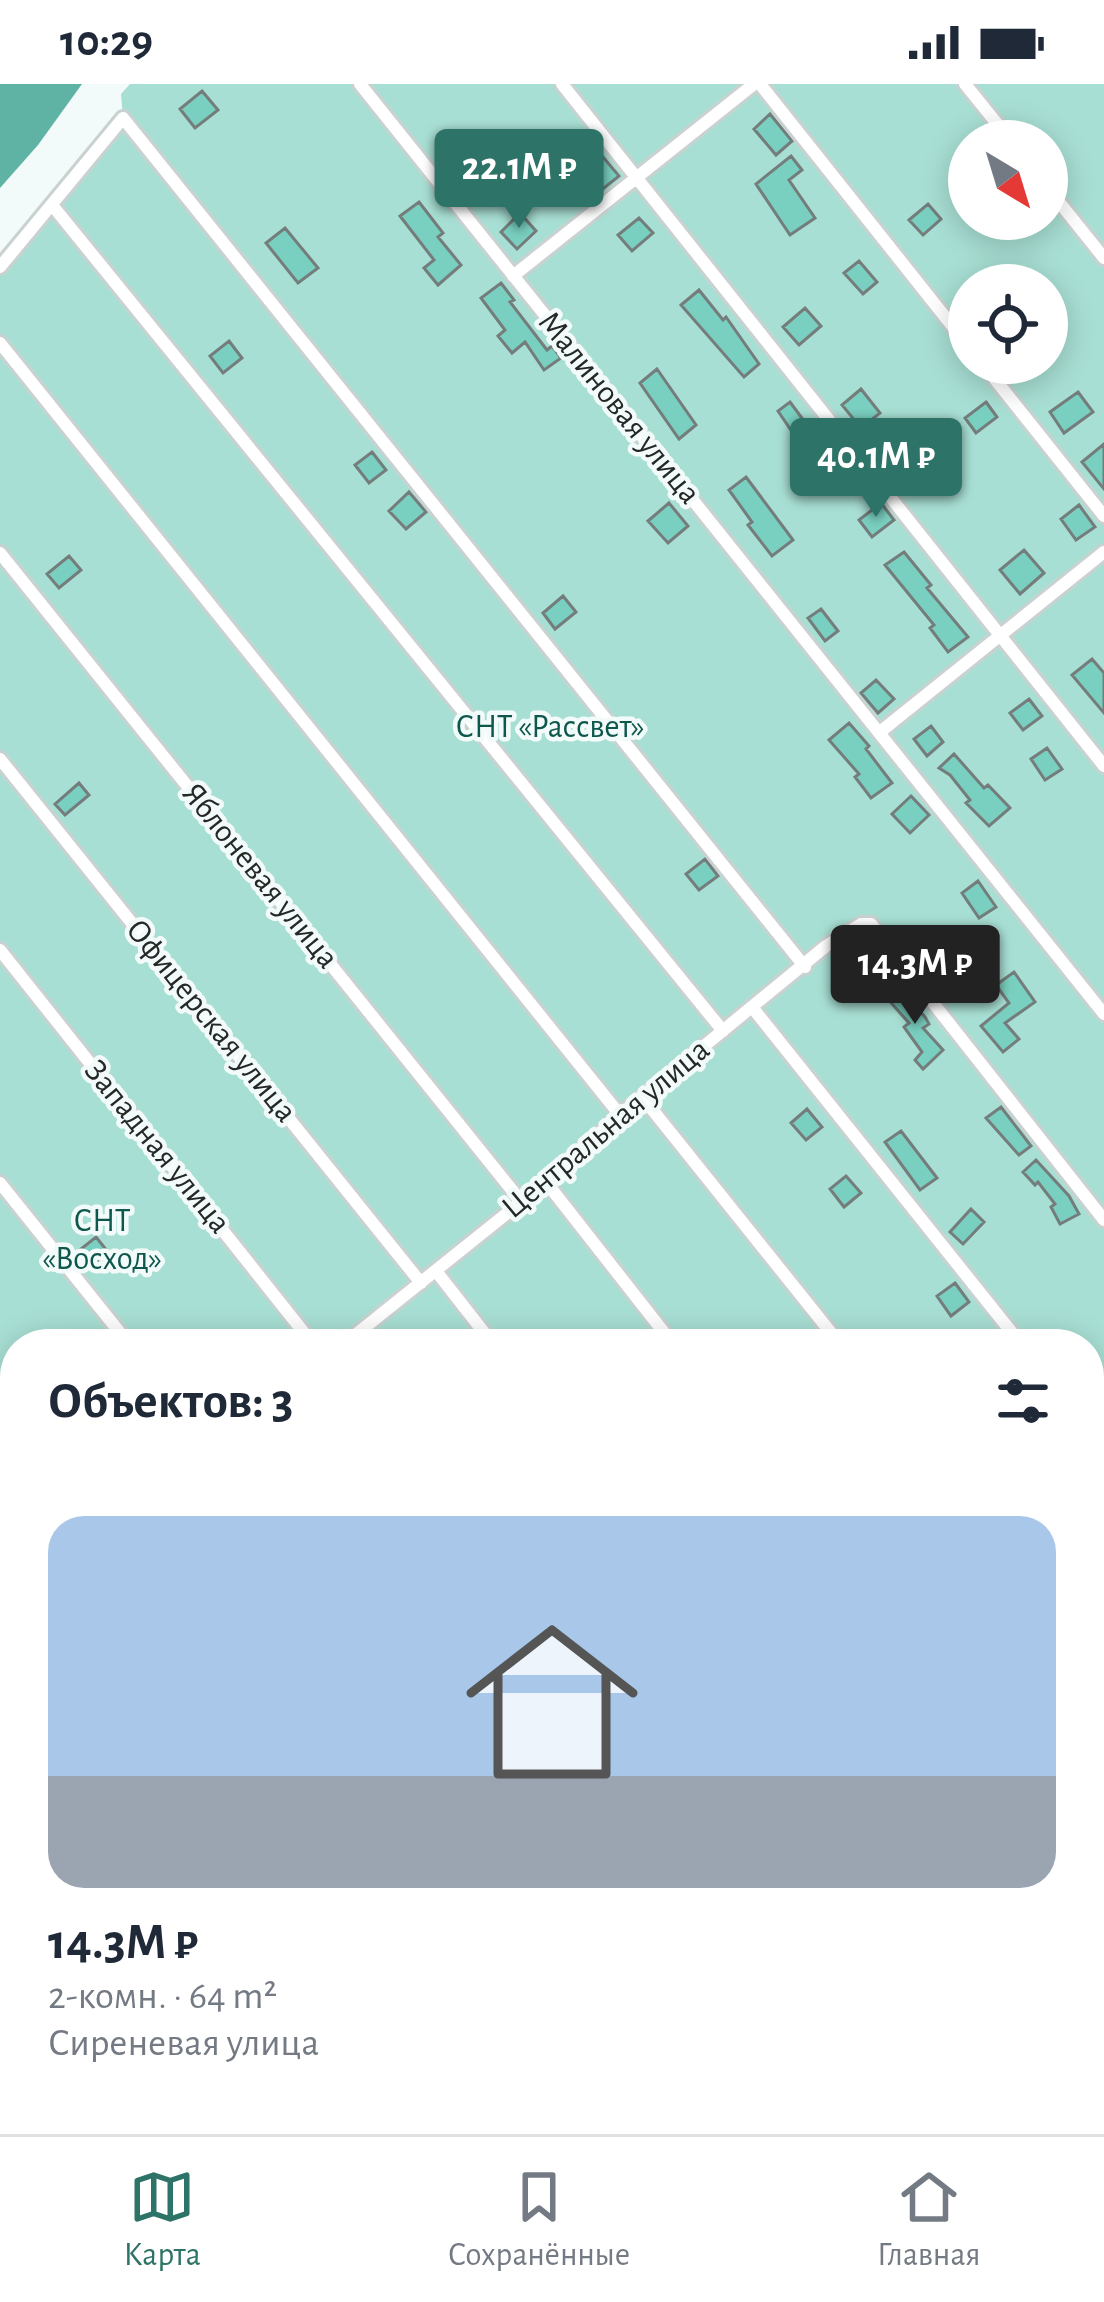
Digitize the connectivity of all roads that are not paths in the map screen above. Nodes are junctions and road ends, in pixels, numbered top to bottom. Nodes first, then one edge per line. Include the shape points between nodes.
1 (360, 84) edge
2 (562, 84) edge
3 (757, 84) edge
4 (965, 84) edge
5 (994, 120) edge
6 (636, 178) junction
7 (52, 205) junction
8 (1068, 213) edge
9 (1104, 258) edge
10 (0, 267) edge
11 (513, 276) junction
12 (948, 320) edge
13 (0, 344) edge
14 (999, 384) edge
15 (1104, 516) edge
16 (1104, 552) edge
17 (0, 553) edge
18 (1000, 634) junction
19 (880, 732) junction
20 (0, 759) edge
21 (1104, 766) edge
22 (0, 950) edge
23 (805, 967) junction
24 (752, 1007) junction
25 (1104, 1014) edge
26 (723, 1031) junction
27 (643, 1098) junction
28 (620, 1114) junction
29 (546, 1182) junction
30 (0, 1183) edge
31 (520, 1200) junction
32 (1104, 1220) edge
33 (436, 1271) junction
34 (421, 1282) junction
35 (117, 1329) edge
36 (302, 1329) edge
37 (363, 1329) edge
38 (481, 1329) edge
39 (661, 1329) edge
40 (828, 1329) edge
41 (1009, 1329) edge

1 - 11 street, Малиновая улица
2 - 6 street
3 - 6 street
3 - 12 street
4 - 5 street
6 - 11 street
6 - 18 street
7 - 10 street
7 - 23 street via 123,118
7 - 26 street
8 - 9 street
11 - 19 street, Малиновая улица
13 - 28 street
14 - 15 street
16 - 18 street
17 - 31 street, Яблоневая улица
18 - 19 street
18 - 21 street
19 - 25 street, Малиновая улица
20 - 34 street, Офицерская улица
22 - 36 street, Западная улица
23 - 24 street, Центральная улица
23 - 32 street, Центральная улица via 851,929 871,924
24 - 26 street, Центральная улица
24 - 41 street
26 - 27 street, Центральная улица
27 - 28 street, Центральная улица
27 - 40 street
28 - 29 street, Центральная улица
29 - 31 street, Центральная улица
29 - 39 street
30 - 35 street
31 - 33 street, Центральная улица
33 - 34 street, Центральная улица
33 - 38 street
34 - 37 street, Центральная улица

